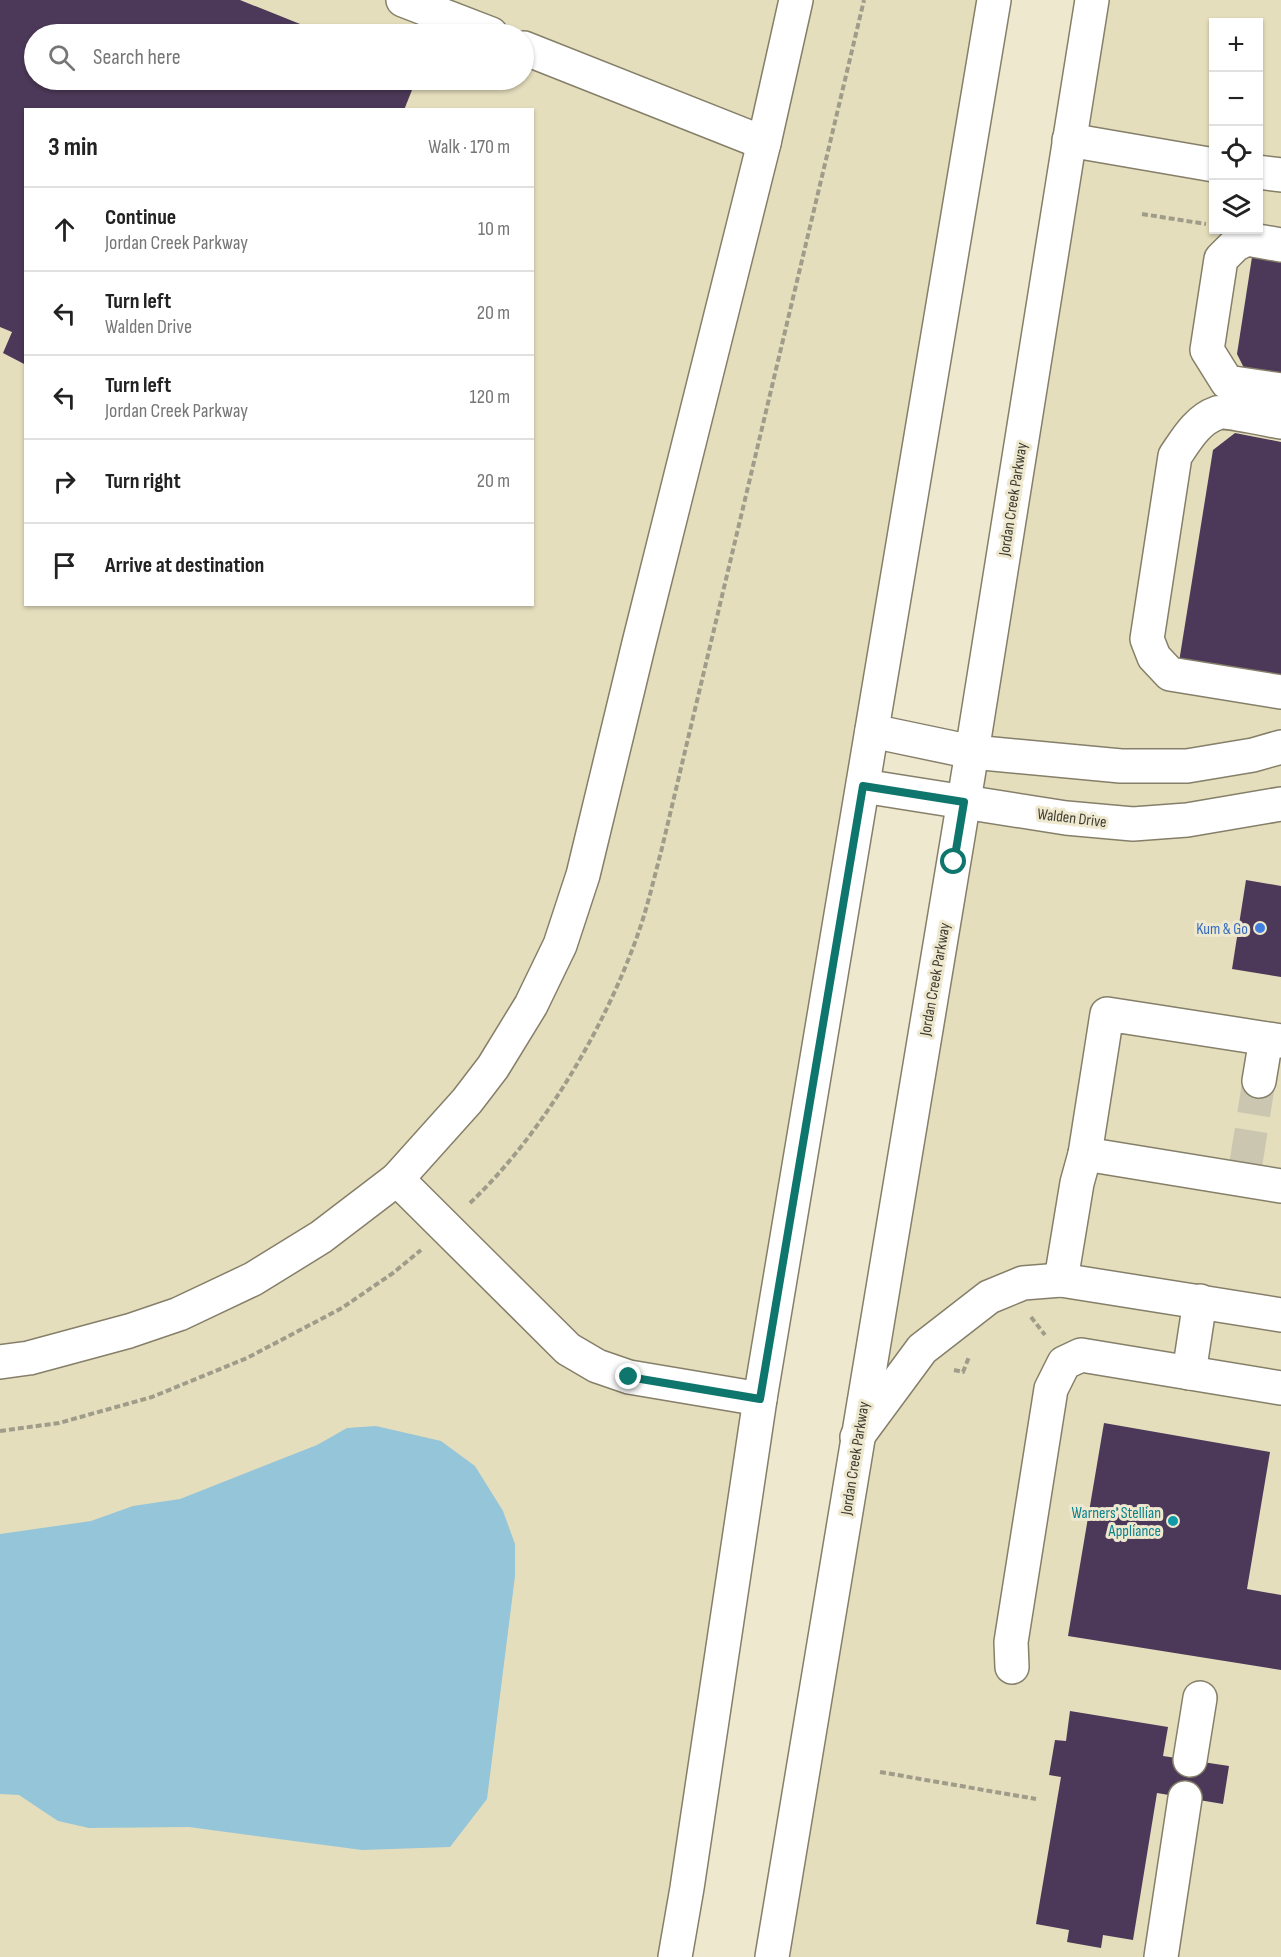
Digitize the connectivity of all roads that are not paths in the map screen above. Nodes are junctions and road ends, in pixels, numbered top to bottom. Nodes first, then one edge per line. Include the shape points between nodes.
1 (403, 0) edge
2 (796, 0) edge
3 (994, 0) edge
4 (1092, 0) edge
5 (465, 24) edge
6 (534, 52) edge
7 (1069, 141) junction
8 (764, 143) junction
9 (1209, 164) edge
10 (1263, 173) edge
11 (1281, 175) edge
12 (1281, 245) edge
13 (1281, 390) edge
14 (1281, 422) edge
15 (1281, 692) edge
16 (872, 731) junction
17 (1281, 747) edge
18 (972, 752) junction
19 (863, 786) junction
20 (964, 802) junction
21 (1281, 804) edge
22 (1273, 1040) edge
23 (1259, 1081) tunnel mouth
24 (1085, 1154) junction
25 (397, 1179) junction
26 (1281, 1186) edge
27 (1061, 1280) junction
28 (1200, 1301) junction
29 (1281, 1315) edge
30 (0, 1362) edge
31 (1189, 1373) junction
32 (1281, 1388) edge
33 (760, 1399) junction
34 (857, 1437) junction
35 (1012, 1666) dead end
36 (1200, 1698) dead end
37 (1190, 1760) dead end
38 (1185, 1798) dead end
39 (675, 1957) edge
40 (772, 1957) edge
41 (1161, 1957) edge

1 - 5 main road
2 - 8 main road
3 - 16 main road
4 - 7 main road, Jordan Creek Parkway
6 - 8 main road
7 - 9 main road
7 - 18 main road, Jordan Creek Parkway
8 - 25 main road via 583,875 560,945 531,1005 493,1067
10 - 11 main road
12 - 13 main road via 1247,239 1221,259 1207,350 1227,382
14 - 15 main road via 1219,412 1203,420 1175,456 1147,639 1154,657 1170,674
16 - 18 main road
16 - 19 main road
17 - 18 main road via 1187,766 1121,766
18 - 20 main road, Jordan Creek Parkway
19 - 20 main road, Walden Drive
19 - 33 main road
20 - 21 main road, Walden Drive via 1133,824 1187,820
20 - 34 main road, Jordan Creek Parkway
22 - 23 main road
22 - 24 main road via 1107,1014
24 - 26 main road via 1245,1171
24 - 27 main road
25 - 30 main road via 321,1237 253,1279 178,1314 29,1358
25 - 33 main road via 568,1349 597,1366 629,1377
27 - 28 main road
27 - 34 main road via 1023,1283 989,1297 922,1349
28 - 29 main road
28 - 31 main road
31 - 32 main road
31 - 35 main road via 1081,1355 1064,1363 1051,1389 1011,1642
33 - 39 main road
34 - 40 main road, Jordan Creek Parkway
36 - 37 main road
38 - 41 main road

